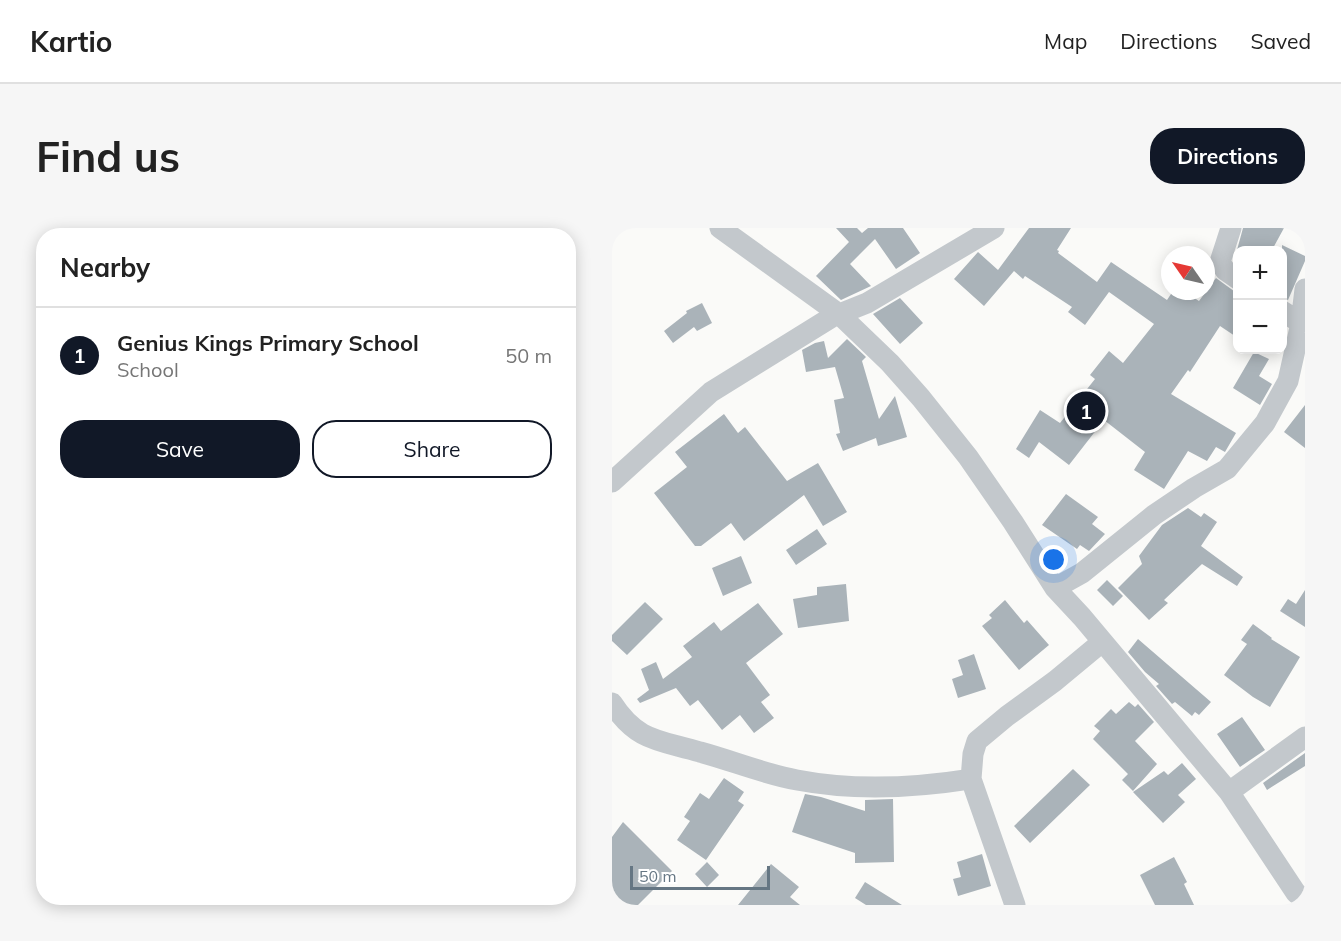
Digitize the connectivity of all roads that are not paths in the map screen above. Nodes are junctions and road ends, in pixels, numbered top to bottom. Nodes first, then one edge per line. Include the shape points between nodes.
1 (720, 228) edge
2 (994, 228) edge
3 (1231, 228) edge
4 (1233, 275) edge
5 (1305, 289) edge
6 (839, 314) junction
7 (1287, 314) edge
8 (1300, 323) junction
9 (612, 482) edge
10 (1055, 588) junction
11 (1102, 642) junction
12 (612, 703) edge
13 (1305, 737) edge
14 (971, 779) junction
15 (1228, 792) junction
16 (1305, 899) edge
17 (1015, 905) edge

1 - 6 street
2 - 6 street via 867,303
3 - 4 street via 1220,262
5 - 8 street
6 - 9 street via 711,392
6 - 10 street via 921,398 968,458
7 - 8 street
8 - 10 street via 1288,381 1266,423 1227,469 1154,515 1082,573
10 - 11 street
11 - 14 street via 976,741
11 - 15 street
12 - 14 street via 623,720 654,740 797,780 848,786 936,784
13 - 15 street
14 - 17 street
15 - 16 street via 1296,893

